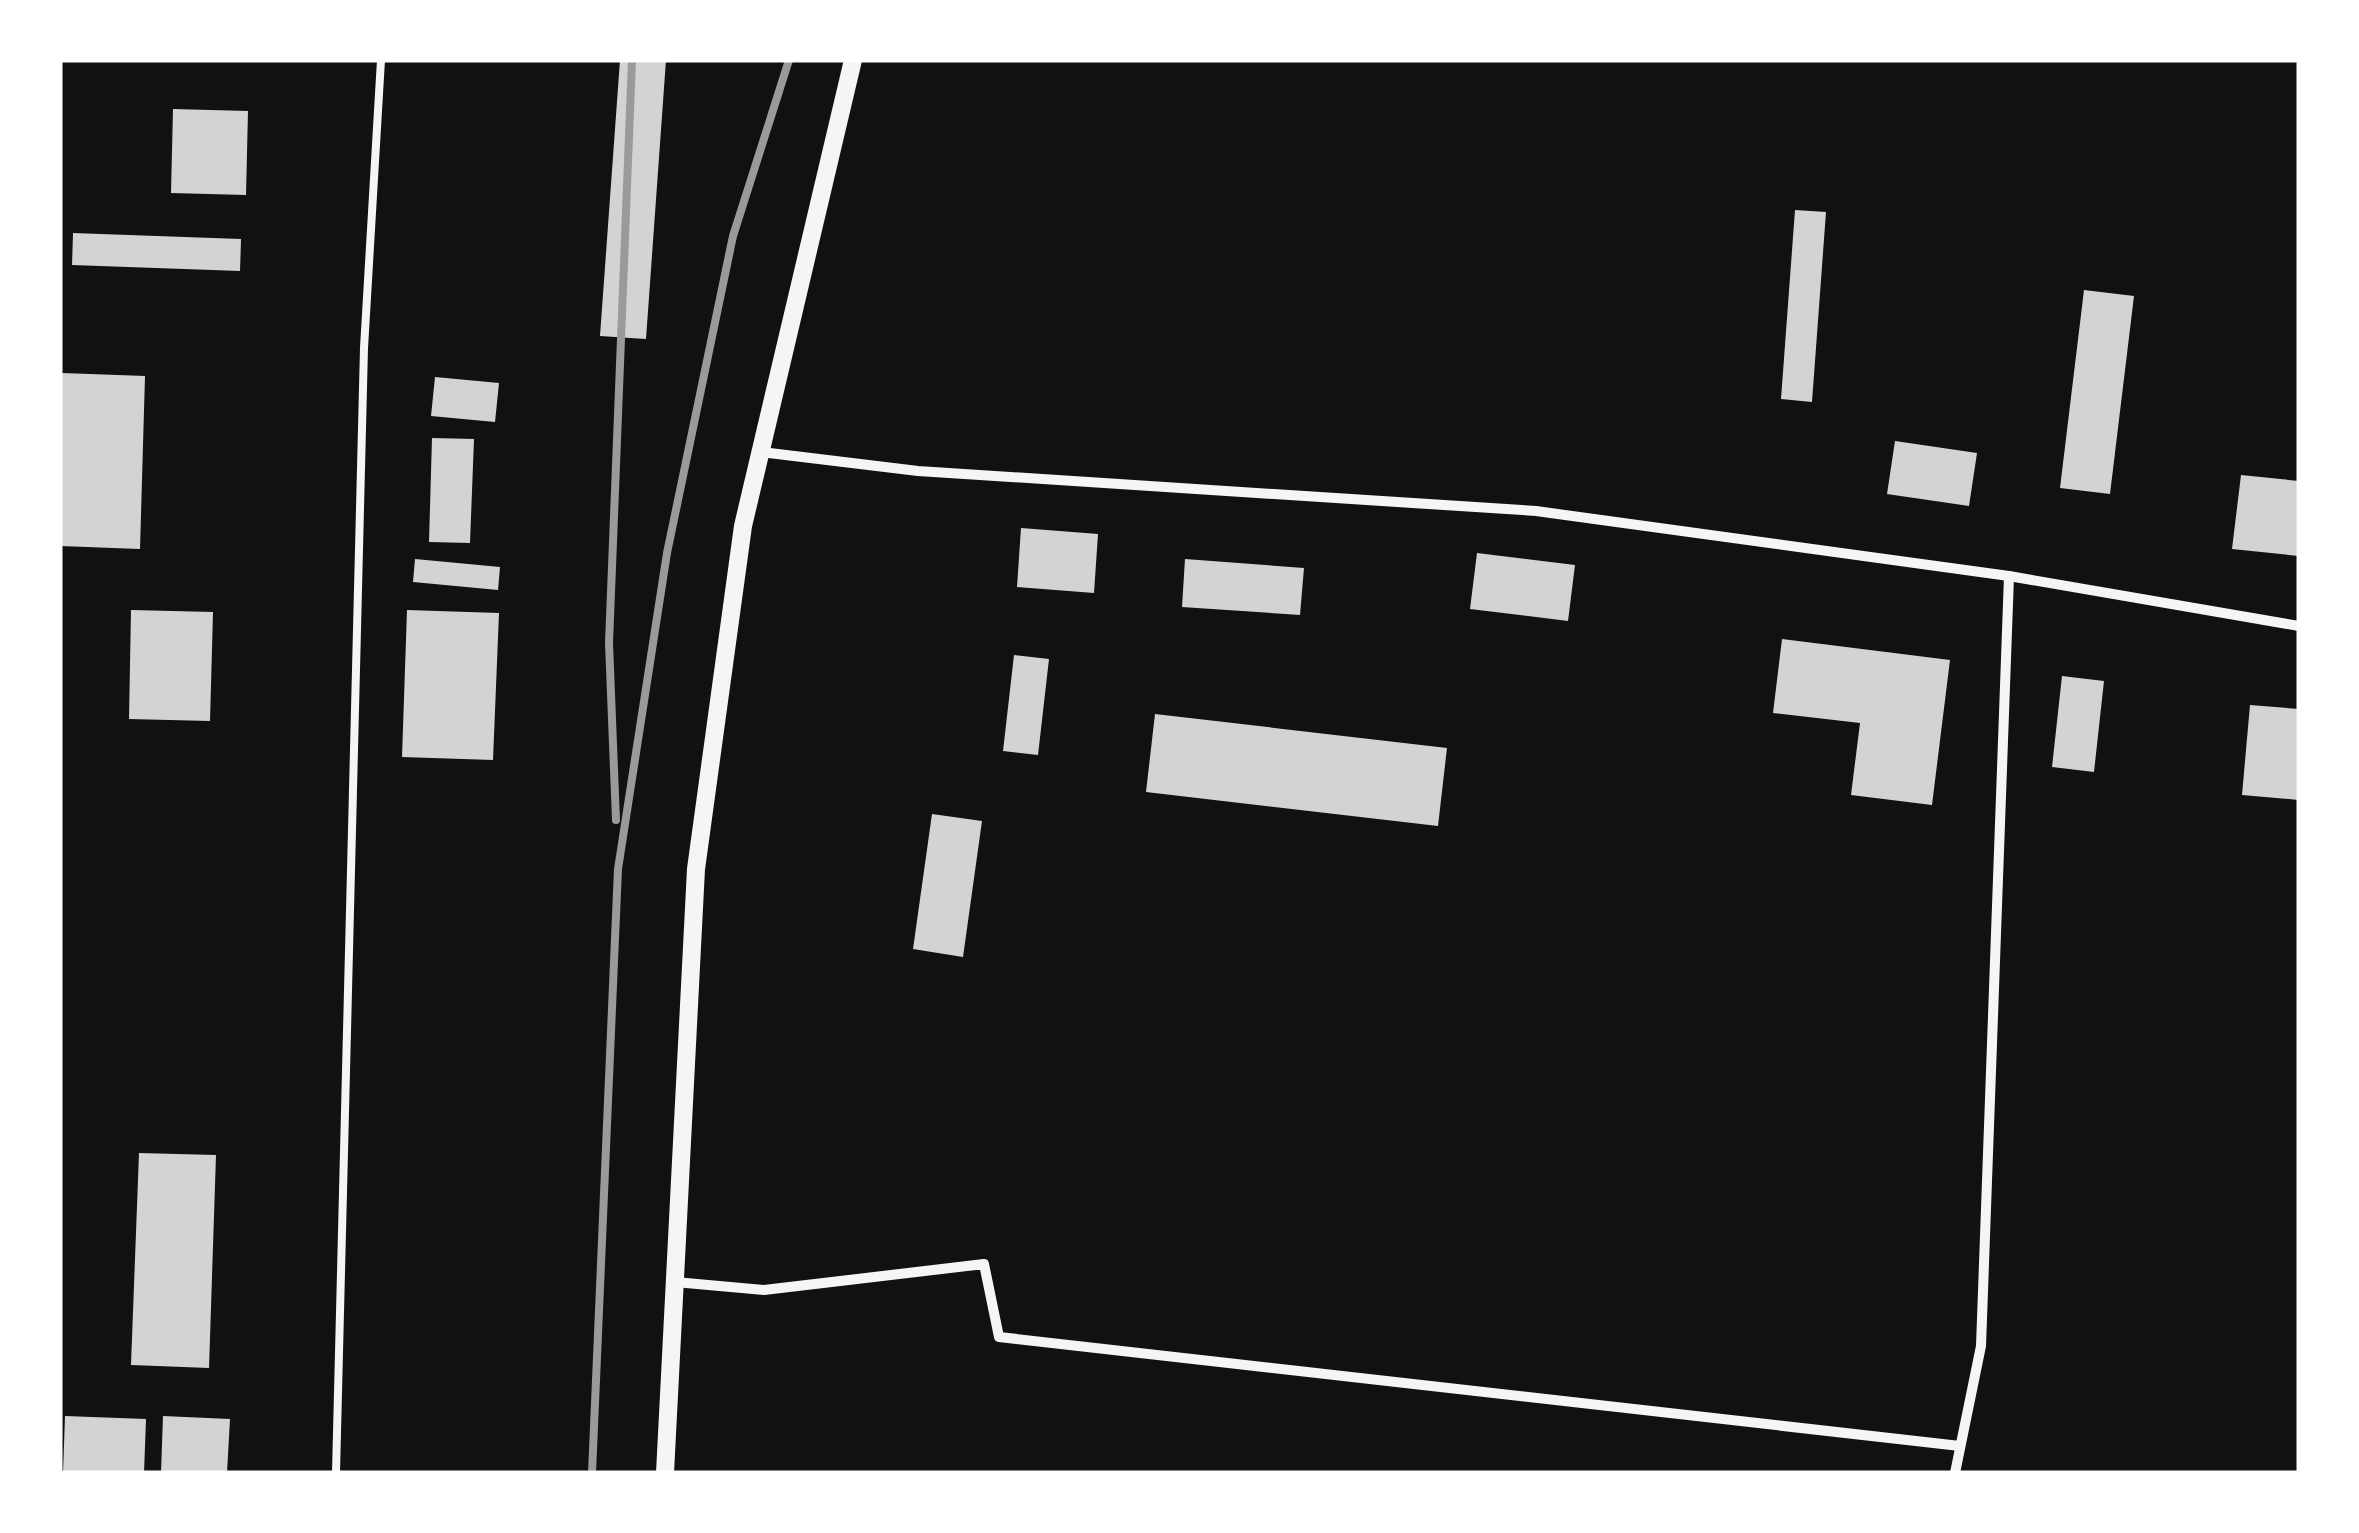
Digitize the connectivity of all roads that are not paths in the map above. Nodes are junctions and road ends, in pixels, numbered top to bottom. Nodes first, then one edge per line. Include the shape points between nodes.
1 (381, 60) edge
2 (853, 60) edge
3 (761, 452) junction
4 (2010, 576) junction
5 (2299, 626) edge
6 (675, 1282) junction
7 (1960, 1446) junction
8 (336, 1473) edge
9 (665, 1473) edge
10 (1955, 1473) edge

1 - 8 lane via 364,348
2 - 3 street
3 - 4 street via 918,471 1536,511
3 - 6 street via 743,526 696,869
4 - 5 street
4 - 7 street via 1981,1346
6 - 7 street via 764,1290 984,1264 999,1337
6 - 9 street
7 - 10 street

